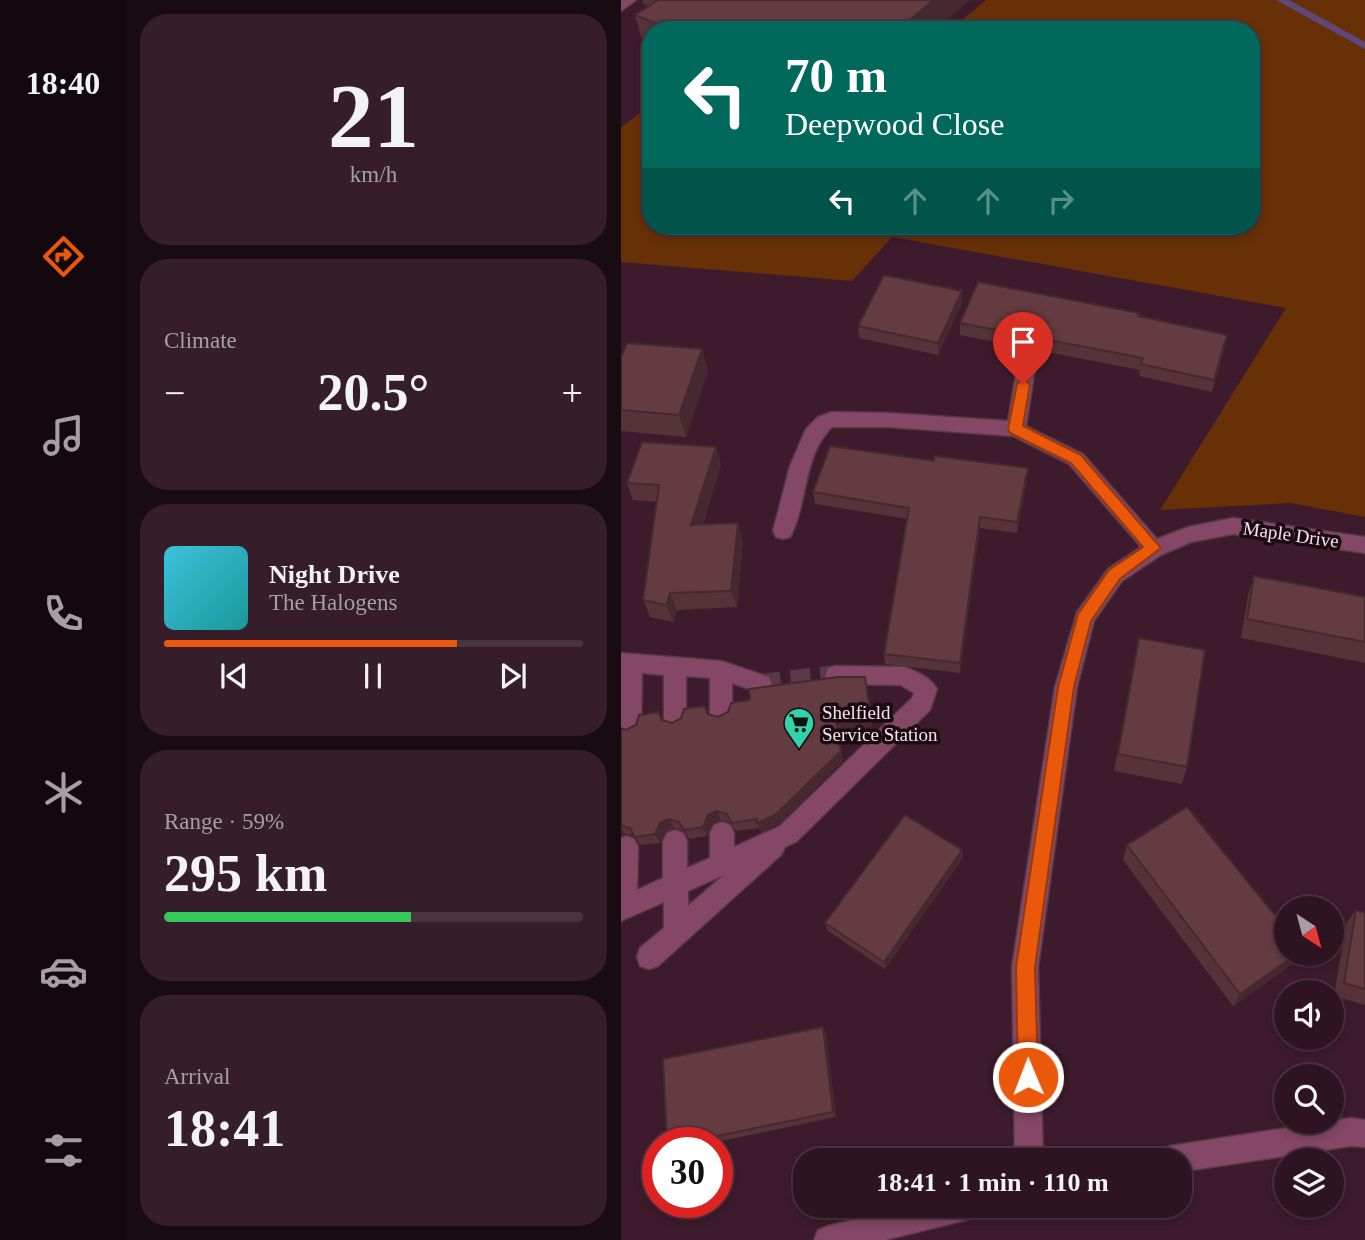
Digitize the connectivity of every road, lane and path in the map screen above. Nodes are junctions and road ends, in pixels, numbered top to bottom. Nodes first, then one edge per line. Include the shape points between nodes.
1 (629, 0) edge
2 (621, 7) edge
3 (1027, 362) dead end
4 (1015, 429) junction
5 (783, 531) dead end
6 (1365, 545) edge
7 (1154, 548) junction
8 (626, 663) edge
9 (675, 667) junction
10 (721, 670) junction
11 (836, 675) tunnel mouth
12 (760, 684) tunnel mouth
13 (721, 715) edge
14 (675, 720) edge
15 (630, 727) edge
16 (722, 834) dead end
17 (788, 834) junction
18 (675, 841) dead end
19 (626, 847) dead end
20 (722, 864) junction
21 (675, 885) junction
22 (623, 909) edge
23 (676, 933) junction
24 (649, 957) dead end
25 (1365, 1133) edge
26 (1029, 1148) edge
27 (1192, 1157) edge
28 (917, 1218) edge
29 (828, 1240) edge

1 - 2 street
3 - 4 street
4 - 5 street via 832,419 813,434
4 - 7 street via 1076,459
6 - 7 street, Maple Drive via 1233,526
7 - 26 street, Maple Drive via 1115,575 1084,618 1066,687 1025,967
8 - 9 street
8 - 15 street
9 - 10 street
9 - 14 street
10 - 12 street
10 - 13 street
11 - 17 street via 904,676 926,689 922,703
16 - 20 street
17 - 20 street
17 - 23 street
18 - 21 street
19 - 22 street
20 - 21 street
21 - 22 street
21 - 23 street
23 - 24 street
25 - 27 street
28 - 29 street

